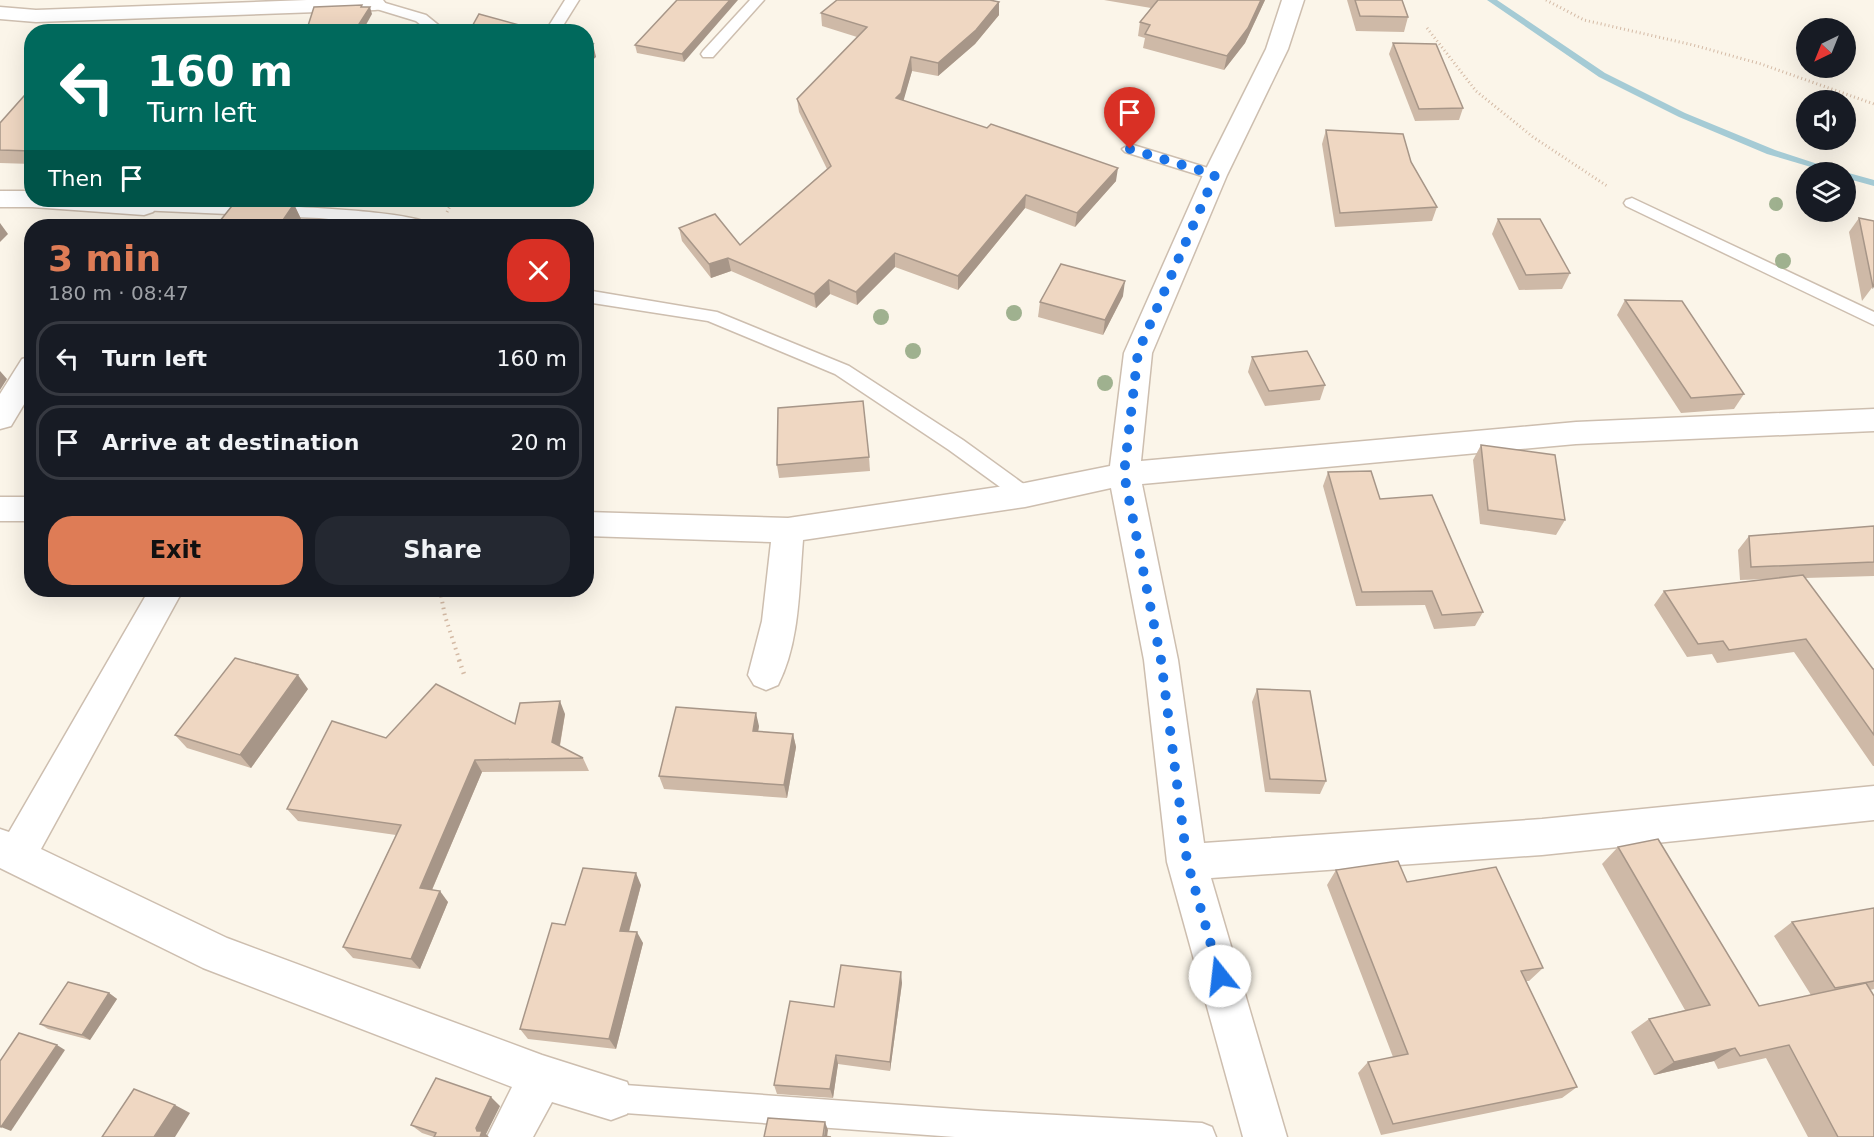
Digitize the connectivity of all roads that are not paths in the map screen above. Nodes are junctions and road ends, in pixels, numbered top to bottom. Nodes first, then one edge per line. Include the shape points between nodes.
1 (408, 0) edge
2 (572, 0) edge
3 (758, 0) edge
4 (1293, 0) edge
5 (375, 4) junction
6 (0, 13) edge
7 (429, 24) edge
8 (557, 24) edge
9 (708, 54) dead end
10 (1130, 149) dead end
11 (1215, 175) junction
12 (0, 199) edge
13 (24, 199) edge
14 (1632, 203) road end
15 (79, 207) edge
16 (137, 217) edge
17 (379, 219) edge
18 (594, 297) edge
19 (1874, 319) edge
20 (24, 379) edge
21 (0, 418) edge
22 (1874, 420) edge
23 (1124, 474) junction
24 (1024, 495) junction
25 (0, 509) edge
26 (24, 509) edge
27 (594, 524) edge
28 (788, 530) junction
29 (162, 597) edge
30 (766, 675) dead end
31 (1874, 803) edge
32 (8, 852) edge
33 (1187, 861) junction
34 (542, 1077) junction
35 (611, 1098) joint
36 (509, 1137) edge
37 (1202, 1137) edge
38 (1265, 1137) edge

1 - 5 lane
2 - 8 lane
3 - 9 lane
4 - 11 street via 1277,49
5 - 6 street via 36,16
5 - 7 lane
10 - 11 lane
11 - 23 street via 1138,352
12 - 13 street
14 - 19 lane
15 - 16 street
16 - 17 lane via 276,212
18 - 24 lane via 711,316 842,370
20 - 21 street
22 - 23 street via 1576,433
23 - 24 street
23 - 33 street via 1161,660
24 - 28 street
25 - 26 street
27 - 28 street
28 - 30 street via 779,621
29 - 32 street
31 - 33 street via 1542,837
32 - 34 street via 217,954
33 - 38 street
34 - 35 street
34 - 36 street
35 - 37 lane

